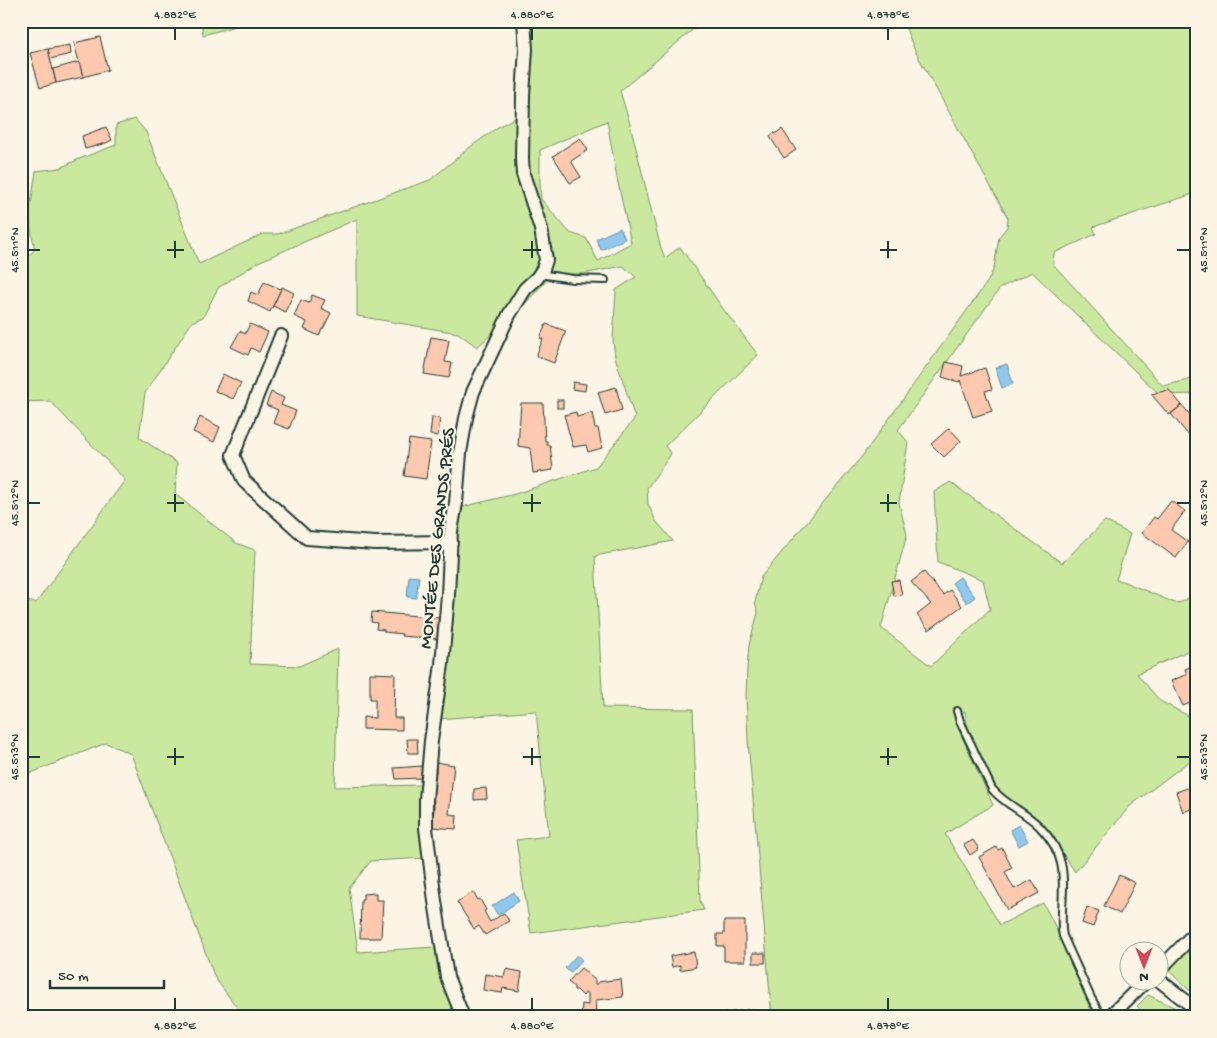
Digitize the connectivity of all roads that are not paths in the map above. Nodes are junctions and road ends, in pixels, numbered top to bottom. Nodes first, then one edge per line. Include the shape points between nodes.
1 (524, 21) edge
2 (539, 274) junction
3 (605, 280) dead end
4 (281, 336) dead end
5 (451, 542) junction
6 (957, 711) dead end
7 (1196, 932) edge
8 (1170, 959) edge
9 (1170, 989) edge
10 (1137, 990) edge
11 (1196, 1008) edge
12 (463, 1017) edge
13 (1102, 1017) edge
14 (1109, 1017) edge

1 - 2 street, MONTÉE DES GRANDS PRÉS via 522,159 546,260
2 - 3 lane
2 - 5 street, MONTÉE DES GRANDS PRÉS via 509,315 473,392 460,453
4 - 5 street via 233,455 244,481 307,538 375,544
5 - 12 street, MONTÉE DES GRANDS PRÉS via 442,664 431,742 426,828 447,976
6 - 13 lane via 992,789 1040,826 1059,855 1063,887 1061,929
7 - 8 street
9 - 11 street
10 - 14 street

